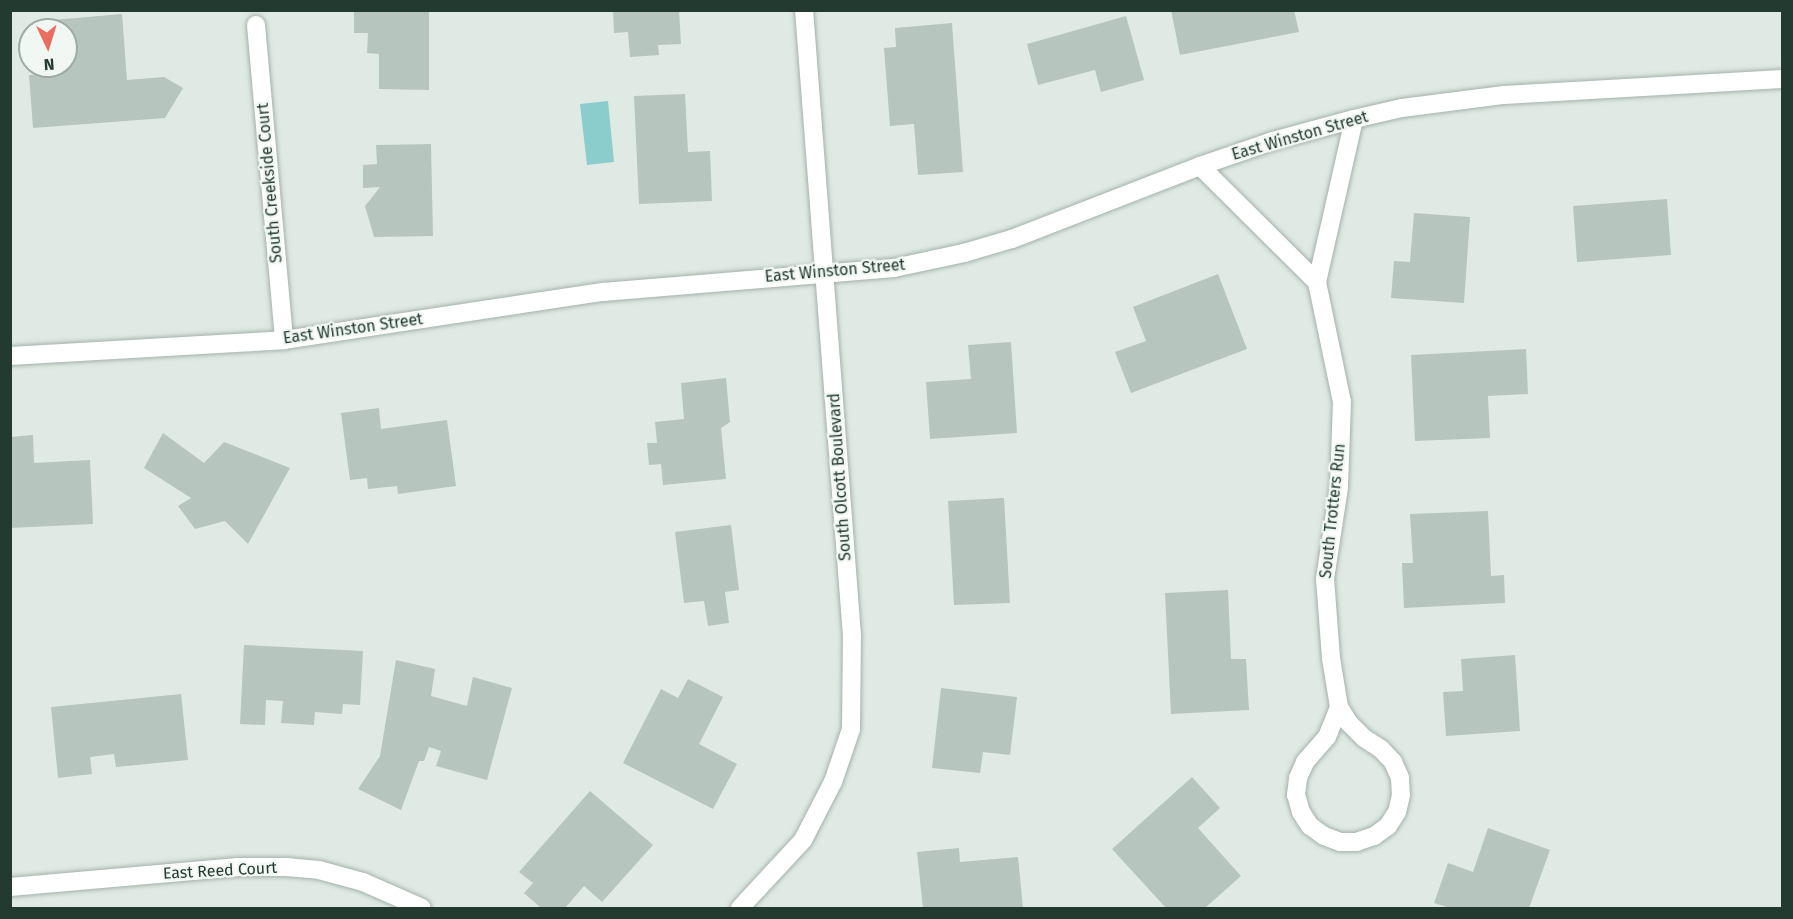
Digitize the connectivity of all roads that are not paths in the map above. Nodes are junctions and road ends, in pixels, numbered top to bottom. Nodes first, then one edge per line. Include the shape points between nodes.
1 (804, 10) edge
2 (256, 25) dead end
3 (1782, 79) edge
4 (1354, 118) junction
5 (1200, 166) junction
6 (824, 273) junction
7 (1317, 282) junction
8 (284, 340) junction
9 (10, 356) edge
10 (1339, 707) junction
11 (10, 887) edge
12 (740, 908) edge
13 (422, 909) edge

1 - 6 street, South Olcott Boulevard
2 - 8 street, South Creekside Court
3 - 4 street, East Winston Street via 1504,94
4 - 5 street, East Winston Street
4 - 7 street, South Trotters Run
5 - 6 street, East Winston Street via 964,254 894,268
5 - 7 street
6 - 8 street, East Winston Street via 603,292
6 - 12 street, South Olcott Boulevard via 852,636 851,729 833,782 803,840
7 - 10 street, South Trotters Run via 1342,402 1339,487 1325,579 1330,658
8 - 9 street, East Winston Street
10 - 10 street, South Trotters Run via 1327,737 1305,762 1296,795 1310,826 1340,842 1357,842 1388,826 1397,812 1400,778 1382,749 1357,731
11 - 13 street, East Reed Court via 238,867 286,867 319,870 363,882

